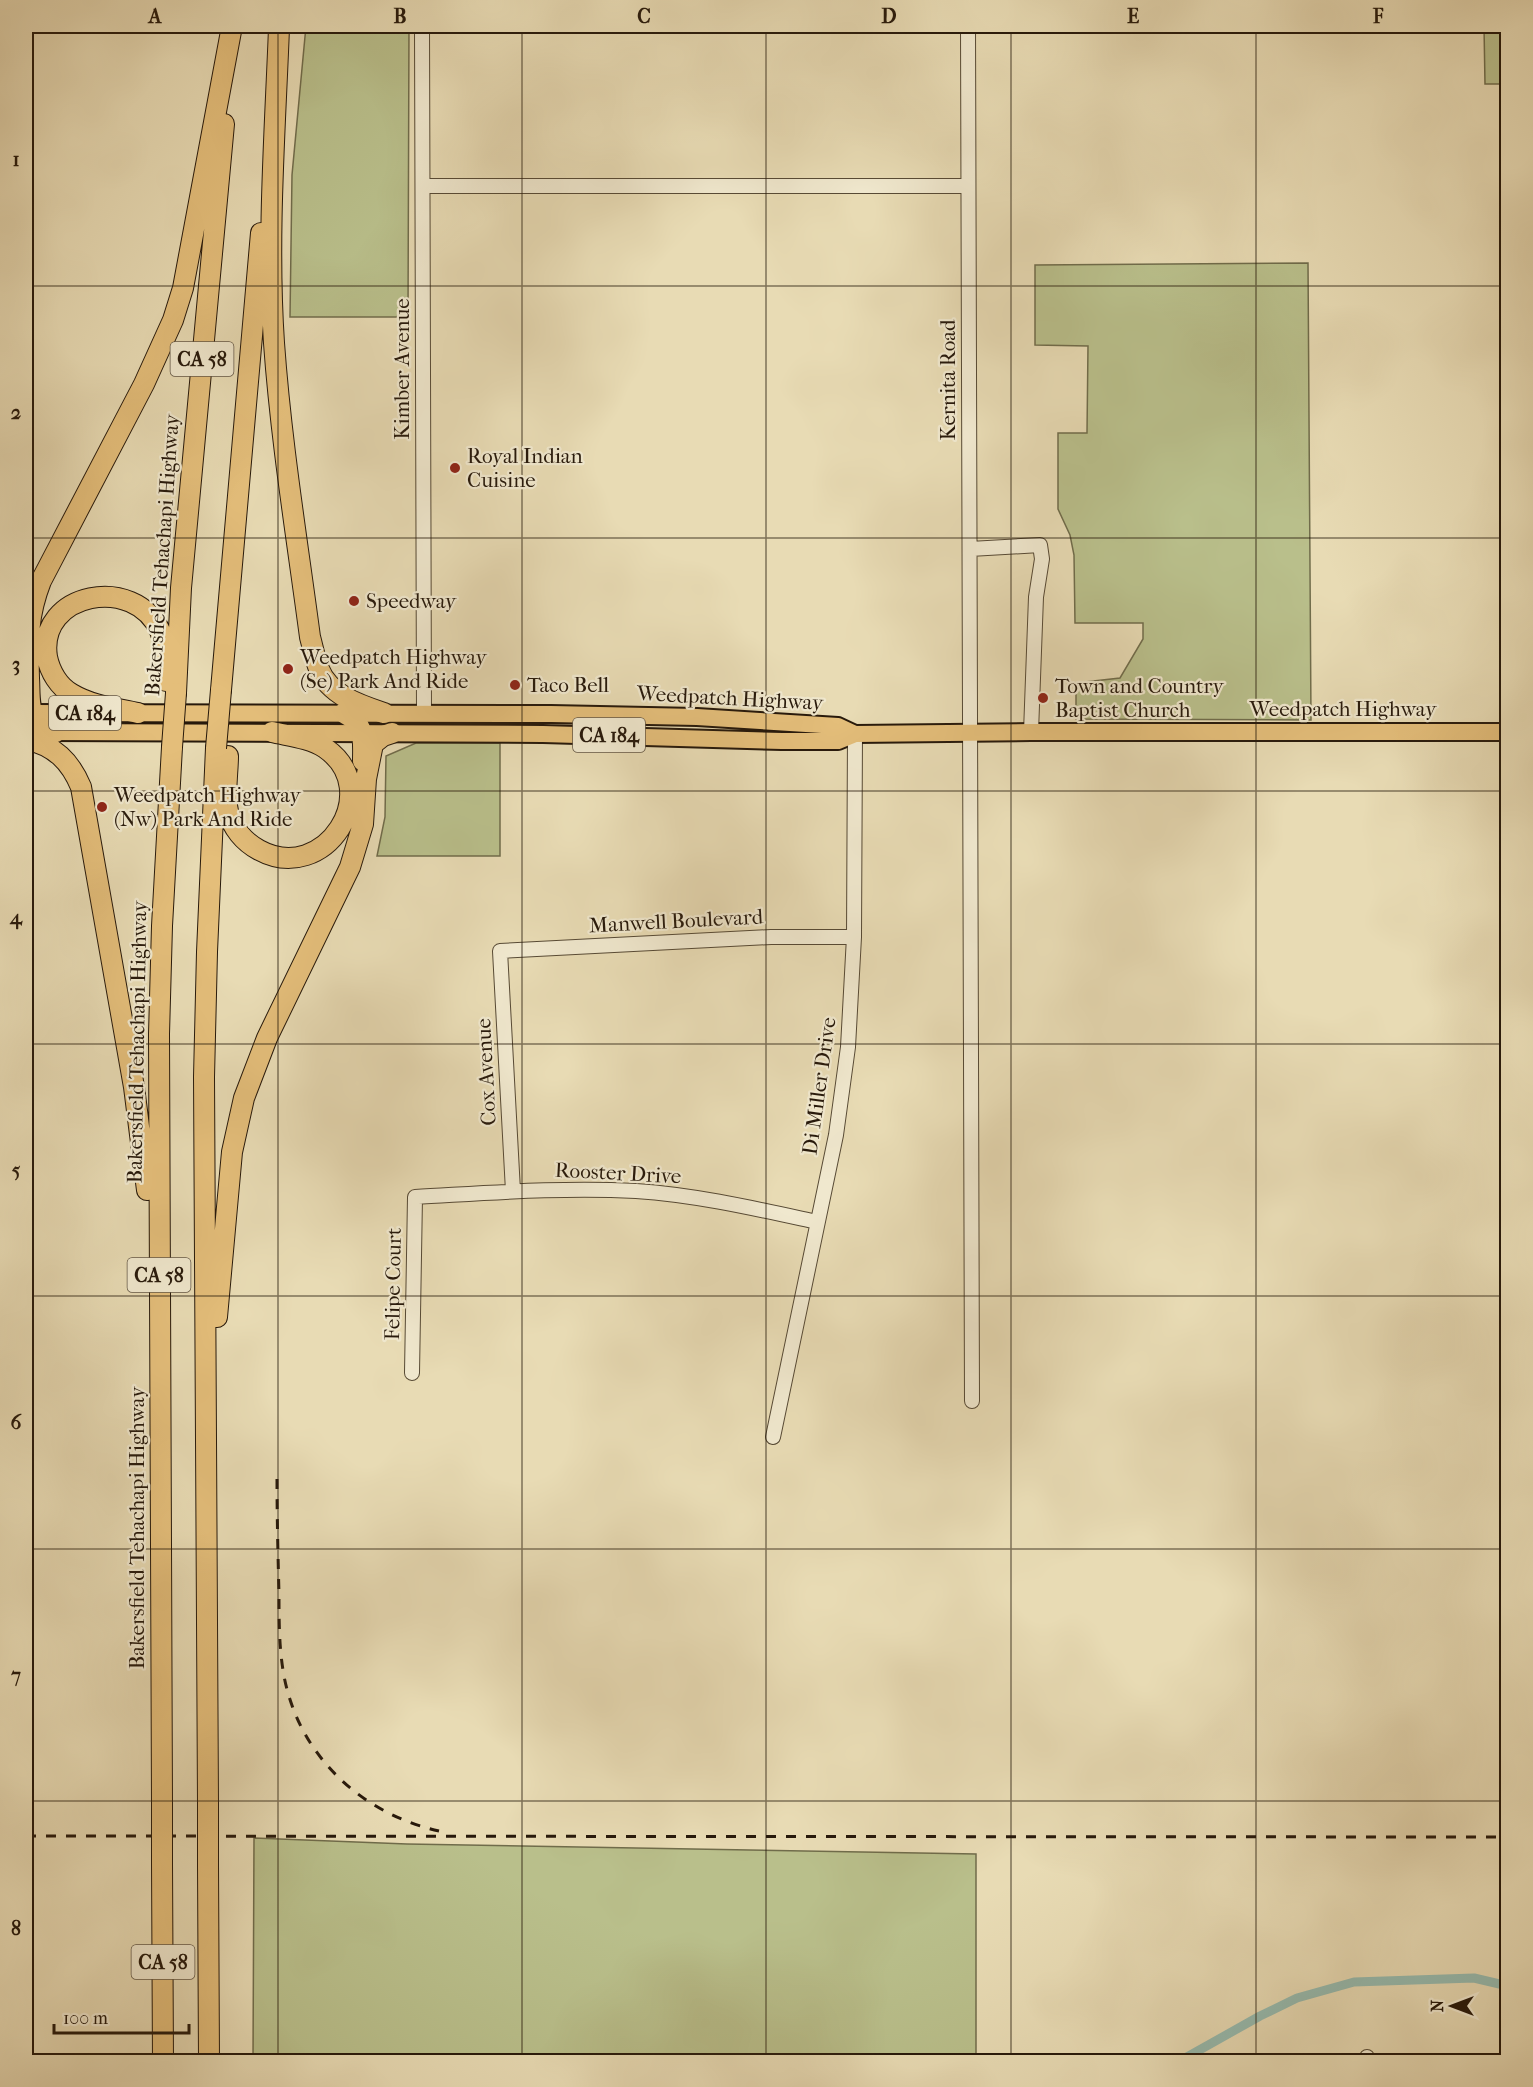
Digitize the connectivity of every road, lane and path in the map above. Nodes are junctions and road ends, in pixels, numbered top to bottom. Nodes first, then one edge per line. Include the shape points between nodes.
1 (233, 26) edge
2 (422, 26) edge
3 (968, 26) edge
4 (279, 27) edge
5 (423, 186) junction
6 (968, 186) junction
7 (970, 549) junction
8 (26, 669) edge
9 (172, 693) junction
10 (29, 713) edge
11 (138, 713) junction
12 (344, 713) junction
13 (384, 713) junction
14 (424, 713) junction
15 (26, 732) edge
16 (56, 732) junction
17 (272, 732) junction
18 (362, 732) junction
19 (392, 732) junction
20 (1031, 732) junction
21 (1508, 732) edge
22 (855, 734) junction
23 (970, 734) junction
24 (26, 739) edge
25 (223, 748) junction
26 (366, 779) junction
27 (854, 937) junction
28 (500, 951) joint
29 (513, 1191) junction
30 (416, 1197) joint
31 (817, 1221) junction
32 (207, 1369) junction
33 (412, 1373) dead end
34 (972, 1401) dead end
35 (773, 1437) dead end
36 (161, 1464) junction
37 (163, 2061) edge
38 (209, 2061) edge

1 - 8 highway via 183,288 173,320 144,384 40,581 29,625
1 - 9 highway, Bakersfield Tehachapi Highway / CA 58
2 - 5 street, Kimber Avenue
3 - 6 street, Kernita Road
4 - 13 highway via 272,237 274,341 310,637 320,671 332,687 351,700
4 - 25 highway, CA 58, bridge via 229,587
5 - 6 street
5 - 14 street, Kimber Avenue
6 - 7 street, Kernita Road
7 - 20 street via 1040,544
7 - 23 street, Kernita Road
8 - 10 highway
9 - 11 highway via 162,640 147,613 127,601 105,596 70,606 47,634 48,663 56,679 82,699
9 - 36 highway, Bakersfield Tehachapi Highway / CA 58, bridge via 159,1034
10 - 11 main road, Weedpatch Highway / CA 184
10 - 16 highway
11 - 12 main road, Weedpatch Highway / CA 184
12 - 13 main road, Weedpatch Highway / CA 184
12 - 18 highway via 358,722
13 - 14 main road, Weedpatch Highway / CA 184
14 - 22 main road, Weedpatch Highway / CA 184 via 697,717 838,726
15 - 16 main road, Weedpatch Highway / CA 184
16 - 17 main road, Weedpatch Highway / CA 184
17 - 18 main road, Weedpatch Highway / CA 184
17 - 25 highway via 325,748 346,774 350,798 345,820 331,841 311,853 276,857 255,848 238,832 228,810
18 - 19 main road, Weedpatch Highway / CA 184
18 - 26 highway
19 - 22 main road, Weedpatch Highway / CA 184 via 782,741 838,741
19 - 26 highway via 373,744
20 - 21 main road, Weedpatch Highway / CA 184
20 - 23 main road, Weedpatch Highway / CA 184
22 - 23 main road, Weedpatch Highway / CA 184
22 - 27 street, Di Miller Drive
23 - 34 street, Kernita Road
24 - 36 highway via 56,752 73,768 81,788 141,1134
25 - 32 highway, CA 58 via 207,929
26 - 32 highway via 363,824 350,867 267,1038 244,1098 232,1152 216,1325
27 - 28 street, Manwell Boulevard via 771,937
27 - 31 street, Di Miller Drive via 842,1091
28 - 29 street, Cox Avenue
29 - 30 street, Rooster Drive
29 - 31 street, Rooster Drive via 638,1191
30 - 33 street, Felipe Court
31 - 35 street, Di Miller Drive
32 - 38 highway, CA 58, bridge
36 - 37 highway, Bakersfield Tehachapi Highway / CA 58, bridge

